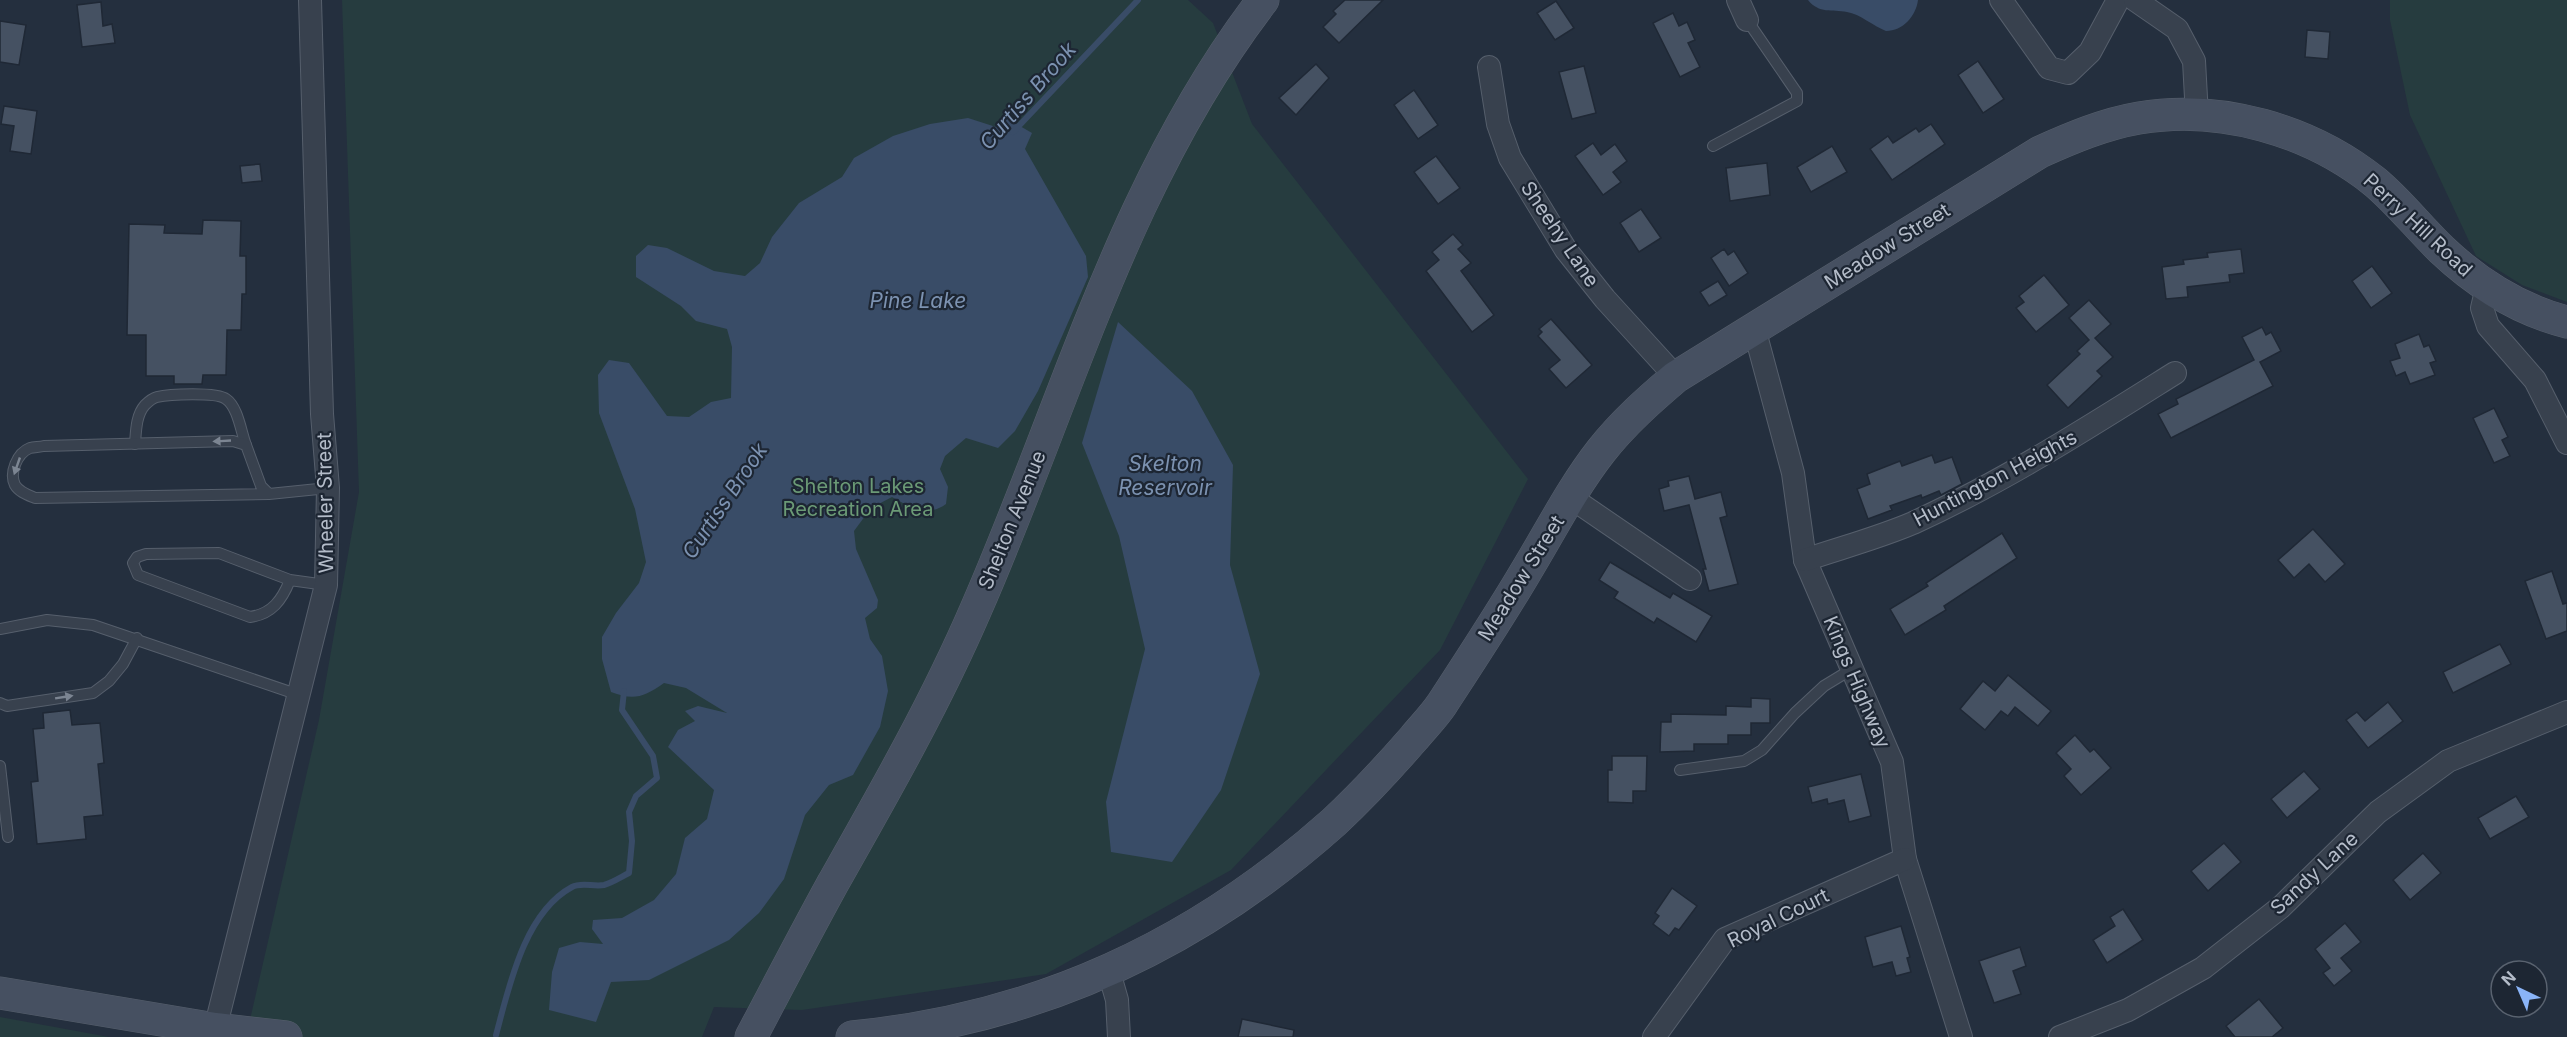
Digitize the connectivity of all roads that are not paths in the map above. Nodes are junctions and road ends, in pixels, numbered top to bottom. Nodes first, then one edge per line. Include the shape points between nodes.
1 (310, 0) edge
2 (1263, 0) edge
3 (2001, 0) edge
4 (2118, 0) edge
5 (2135, 0) edge
6 (1742, 10) edge
7 (1489, 67) dead end
8 (2197, 116) junction
9 (1713, 146) dead end
10 (2487, 287) junction
11 (2567, 322) edge
12 (1754, 328) junction
13 (2175, 373) dead end
14 (1676, 377) junction
15 (2567, 443) edge
16 (135, 444) junction
17 (246, 445) junction
18 (328, 488) junction
19 (269, 494) junction
20 (1570, 497) junction
21 (1805, 561) junction
22 (1690, 579) dead end
23 (290, 580) junction
24 (326, 585) junction
25 (0, 628) edge
26 (136, 638) junction
27 (1852, 669) junction
28 (299, 695) junction
29 (3, 705) edge
30 (2567, 712) edge
31 (0, 766) edge
32 (1680, 770) dead end
33 (8, 837) dead end
34 (1905, 859) junction
35 (1108, 972) junction
36 (0, 993) edge
37 (215, 1029) junction
38 (286, 1037) edge
39 (751, 1037) edge
40 (852, 1037) edge
41 (1119, 1037) edge
42 (1654, 1037) edge
43 (1961, 1037) edge
44 (2060, 1037) edge

1 - 18 street, Wheeler Street via 322,414
2 - 39 street, Shelton Avenue via 1205,82 1159,166 1111,272 1009,531 950,667
3 - 4 street via 2049,68 2068,73 2090,52
5 - 8 street via 2177,29 2194,61
6 - 9 lane via 1797,93 1797,101
7 - 14 street, Sheehy Lane via 1498,124 1510,158 1566,250
8 - 10 street, Perry Hill Road via 2268,127 2326,150 2375,182 2441,249
8 - 12 street, Meadow Street via 2138,118 2079,135 2040,152
10 - 11 street, Perry Hill Road
10 - 15 street via 2482,308 2488,326 2535,380
12 - 14 street, Meadow Street
12 - 21 street, Kings Highway via 1793,473
13 - 21 street, Huntington Heights via 2034,461 1972,493 1911,523
14 - 20 street, Meadow Street via 1631,416 1600,452
17 -> 16 lane via 233,441
16 - 17 lane via 137,423 147,403 156,397 206,395 228,400
16 -> 19 lane via 30,448 16,463 15,485 35,498
17 - 19 lane via 261,486
18 - 19 lane
18 - 24 street, Wheeler Street
20 - 22 street
20 - 35 street, Meadow Street via 1440,707 1371,789 1299,853 1241,897 1175,939
21 - 27 street, Kings Highway
23 - 23 lane via 219,553 146,554 133,563 138,575 250,617 271,610 283,598
23 - 24 lane
24 - 28 street, Wheeler Street
25 - 26 lane via 47,620 93,625
26 - 28 lane
29 -> 26 lane via 93,693 123,664
27 - 32 lane via 1824,686 1762,750 1744,761
27 - 34 street, Kings Highway via 1892,762
28 - 37 street, Wheeler Street
30 - 44 street, Sandy Lane via 2448,761 2378,812 2281,907 2203,968 2128,1010
31 - 33 lane
34 - 42 street, Royal Court via 1725,939
34 - 43 street, Kings Highway
35 - 40 street, Meadow Street via 1048,995 968,1017 902,1032
35 - 41 street via 1117,1000
36 - 37 street
37 - 38 street

